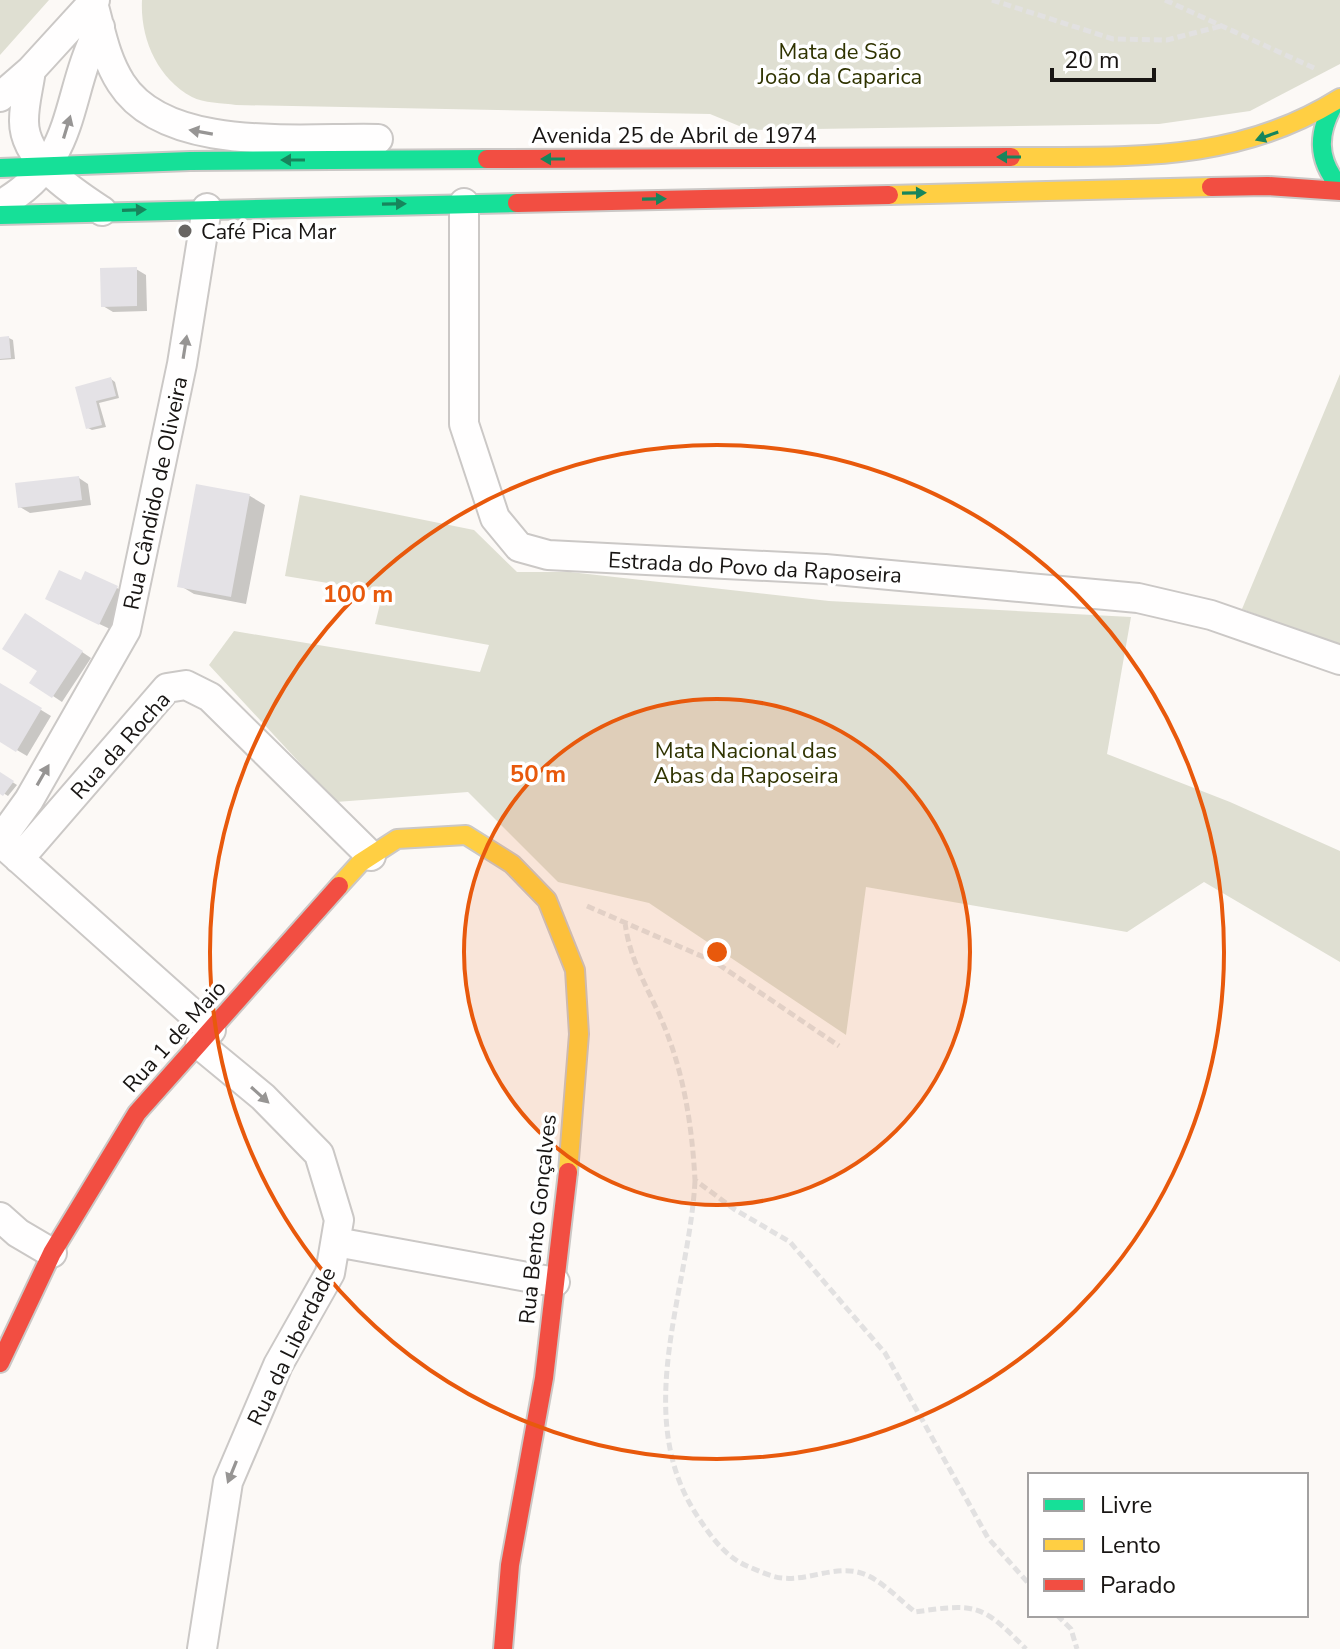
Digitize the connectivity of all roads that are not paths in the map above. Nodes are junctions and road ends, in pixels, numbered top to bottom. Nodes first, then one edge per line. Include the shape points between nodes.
1 (96, 10) edge
2 (31, 70) junction
3 (0, 97) edge
4 (1338, 100) edge
5 (726, 158) junction
6 (46, 166) junction
7 (0, 168) edge
8 (1340, 189) edge
9 (464, 203) junction
10 (0, 205) edge
11 (207, 208) junction
12 (103, 211) junction
13 (0, 215) edge
14 (1340, 660) edge
15 (466, 835) joint
16 (6, 846) edge
17 (371, 856) junction
18 (206, 1038) junction
19 (0, 1217) edge
20 (336, 1242) junction
21 (52, 1253) junction
22 (555, 1282) junction
23 (0, 1363) edge
24 (202, 1649) edge
25 (503, 1649) edge

1 - 2 street
5 -> 1 street via 676,147 206,135 173,126 144,109 122,85 104,51
6 -> 1 street via 61,146
2 - 3 street
2 - 6 street via 23,122 31,146
4 -> 5 main road, Avenida 25 de Abril de 1974 via 1249,143 1166,156
4 - 8 main road, Avenida 25 de Abril de 1974 via 1325,118 1320,138 1322,159
5 -> 6 main road, Avenida 25 de Abril de 1974
6 - 7 main road, Avenida 25 de Abril de 1974
6 - 10 street
6 - 12 street
9 -> 8 main road, Avenida 25 de Abril de 1974 via 1268,186
11 -> 9 main road, Avenida 25 de Abril de 1974
9 - 14 street, Estrada do Povo da Raposeira via 464,424 495,518 519,547 548,555 825,569 1138,598 1211,615
12 -> 11 main road, Avenida 25 de Abril de 1974
16 -> 11 street, Rua Cândido de Oliveira via 126,630 182,364
12 - 13 main road, Avenida 25 de Abril de 1974
15 - 17 main road, Rua 1 de Maio via 397,839
15 - 22 main road, Rua Bento Gonçalves via 512,864 547,900 575,970 579,1034
16 - 17 street, Rua da Rocha via 167,688 186,685 210,697
16 - 18 street, Rua da Liberdade
17 - 18 main road, Rua 1 de Maio
18 -> 20 street, Rua da Liberdade via 319,1154 339,1220
18 - 21 main road, Rua 1 de Maio via 137,1113
19 - 21 street
20 - 22 street
20 -> 24 street, Rua da Liberdade via 330,1273 278,1365 228,1482
21 - 23 main road, Rua 1 de Maio
22 - 25 main road, Rua Bento Gonçalves via 544,1378 510,1565

